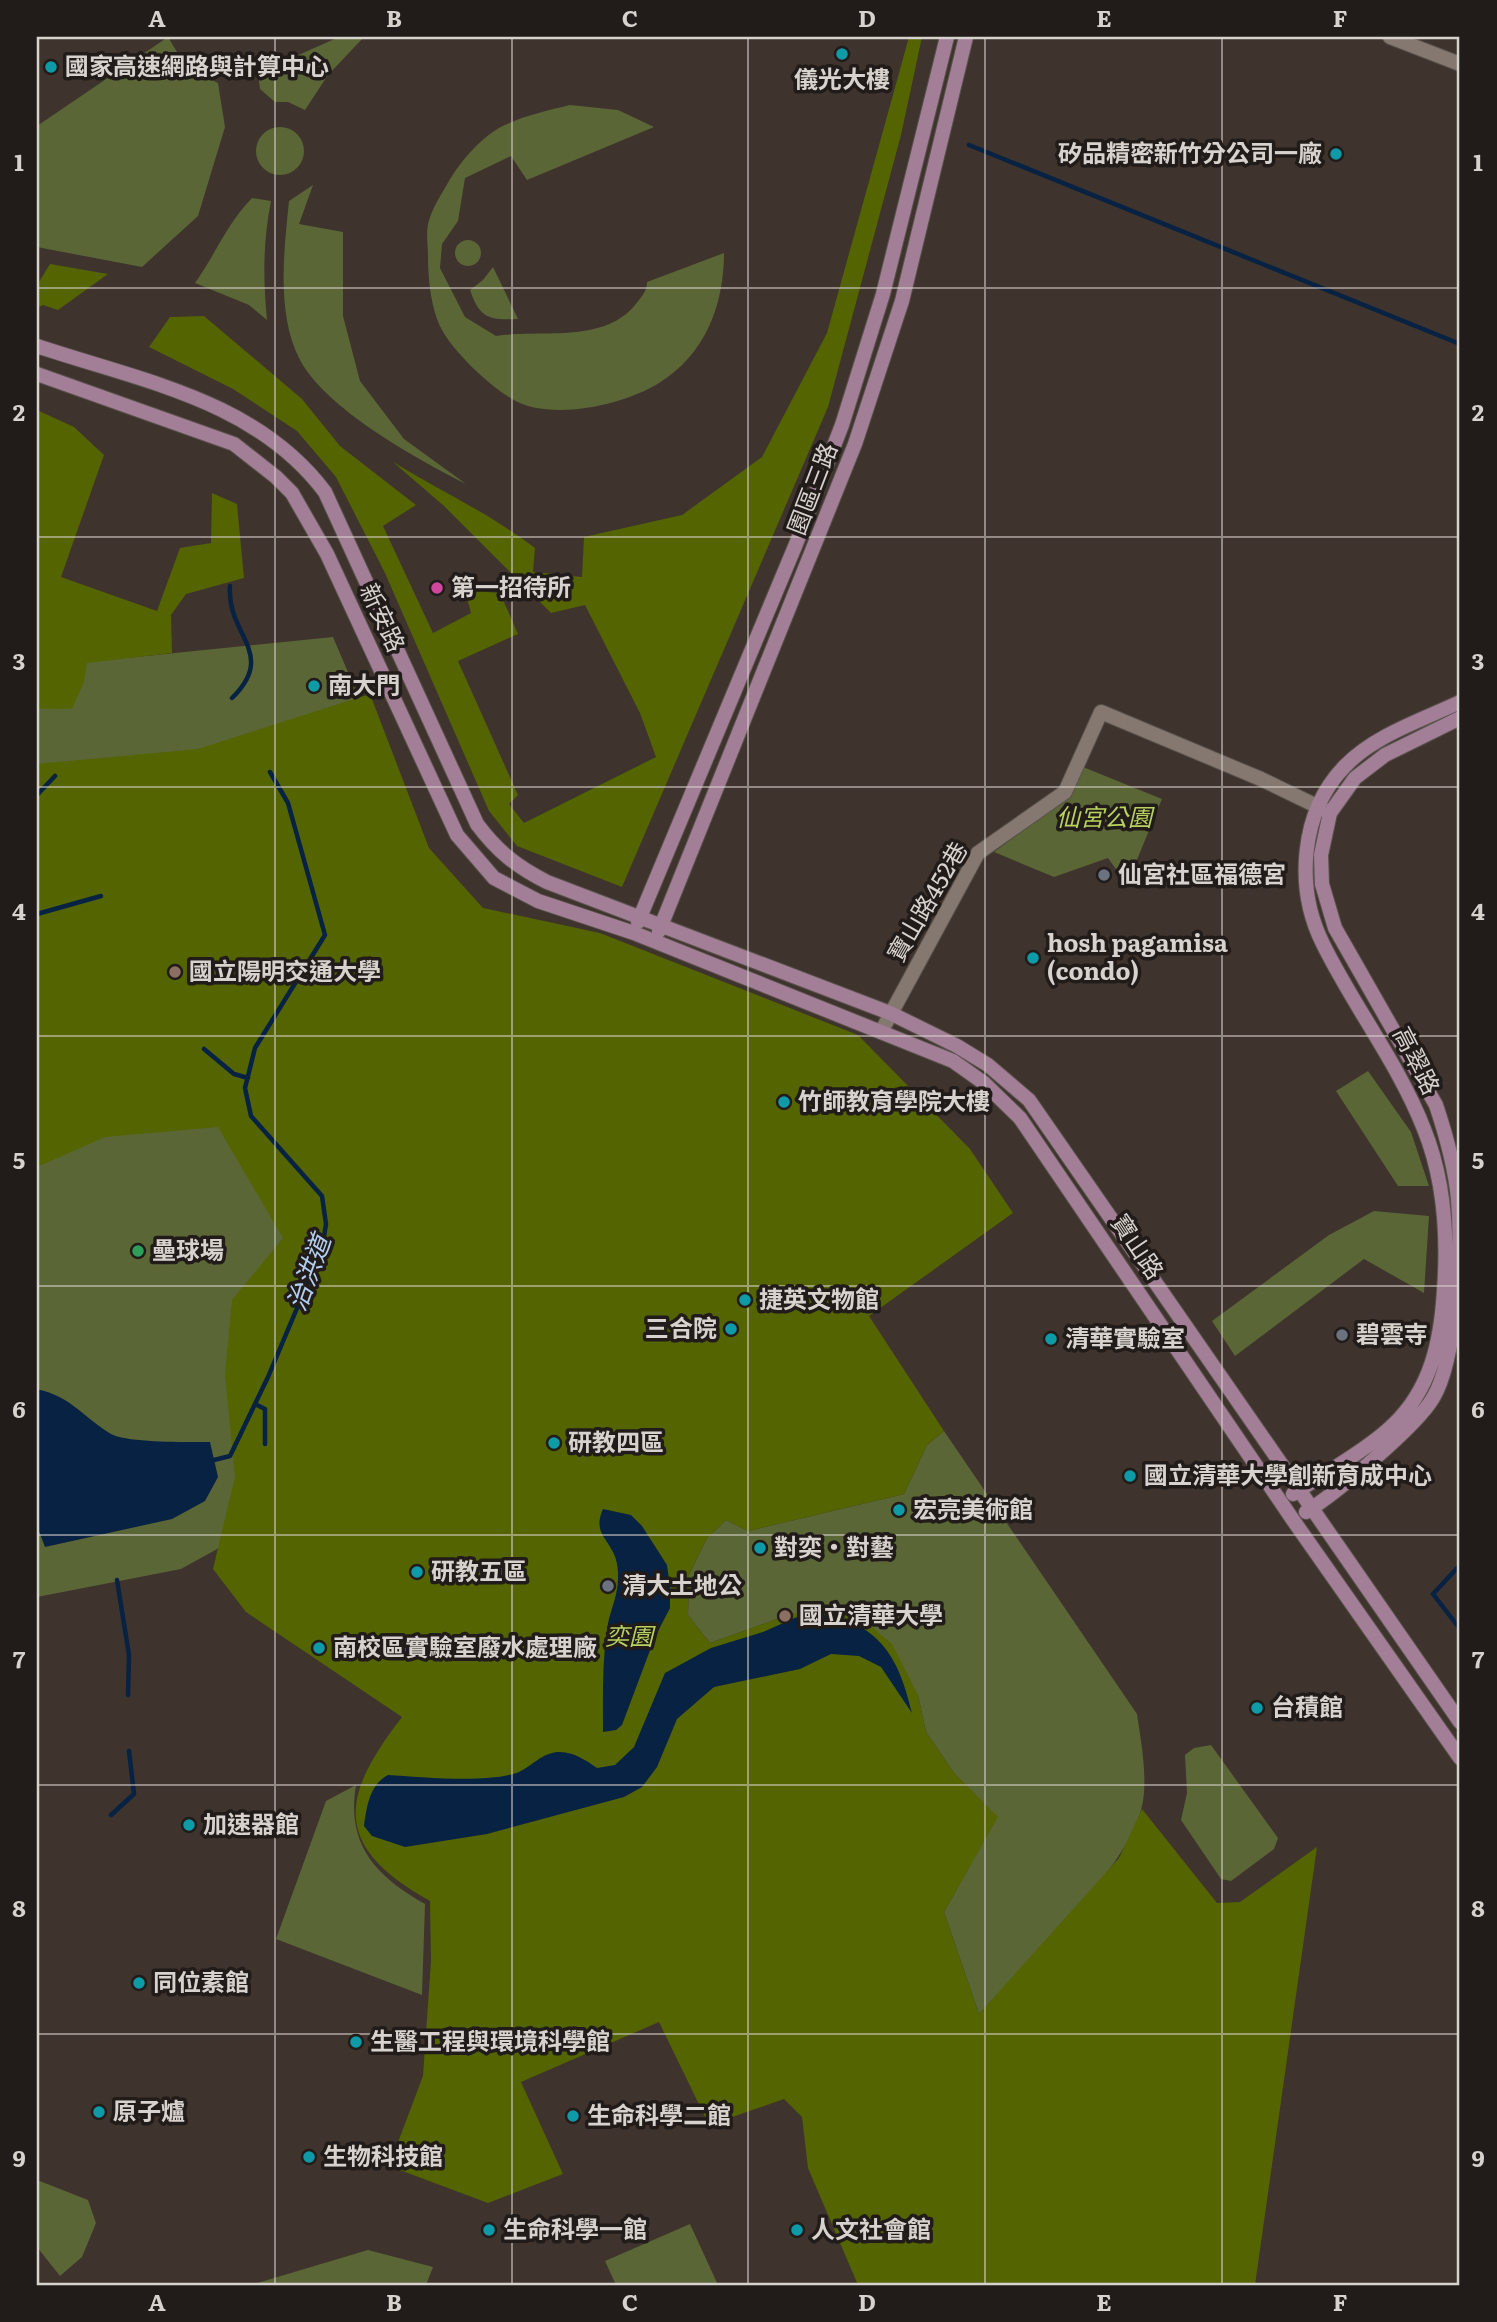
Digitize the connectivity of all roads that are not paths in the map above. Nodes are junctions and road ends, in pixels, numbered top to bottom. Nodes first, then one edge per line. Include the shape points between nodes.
1 (947, 37) edge
2 (965, 37) edge
3 (1390, 37) edge
4 (1460, 64) edge
5 (37, 345) edge
6 (37, 374) edge
7 (1460, 702) edge
8 (1460, 718) edge
9 (1325, 809) junction
10 (640, 915) junction
11 (663, 923) junction
12 (634, 933) junction
13 (654, 942) junction
14 (890, 1013) junction
15 (881, 1032) junction
16 (1418, 1393) junction
17 (1432, 1400) junction
18 (1300, 1490) junction
19 (1282, 1502) junction
20 (1312, 1507) junction
21 (1293, 1520) junction
22 (1460, 1722) edge
23 (1460, 1758) edge

1 - 10 street, 園區三路 via 883,294 842,425
2 - 11 street, 園區三路 via 902,301 855,444
3 - 4 street
5 - 10 street, 新安路 via 224,409 304,464 325,492 477,824 518,867
6 - 12 street, 新安路 via 234,444 276,477 292,494 327,554 445,811 474,858 511,889
7 - 9 street, 高翠路 via 1383,738 1346,765
8 - 9 street, 高翠路 via 1385,755
9 - 14 street, 寶山路452巷 via 1101,712 1065,792 978,853
9 - 16 street, 高翠路 via 1306,851 1312,914 1322,943 1395,1065 1425,1131 1444,1201 1443,1319 1437,1351
9 - 17 street, 高翠路 via 1322,884 1335,928 1437,1105 1451,1159 1458,1200 1455,1294 1447,1368
10 - 11 street, 寶山路
10 - 12 street, 園區三路
11 - 13 street, 園區三路
11 - 14 street, 寶山路
12 - 13 street, 寶山路
13 - 15 street, 寶山路
14 - 15 street, 寶山路452巷
14 - 18 street, 寶山路 via 988,1065 1029,1100
15 - 19 street, 寶山路 via 953,1061 1020,1118
16 - 17 street
16 - 18 street, 高翠路 via 1392,1426
17 - 20 street, 高翠路 via 1398,1436
18 - 19 street, 高翠路
18 - 20 street, 寶山路
19 - 21 street, 寶山路
20 - 21 street, 高翠路
20 - 22 street, 寶山路
21 - 23 street, 寶山路

